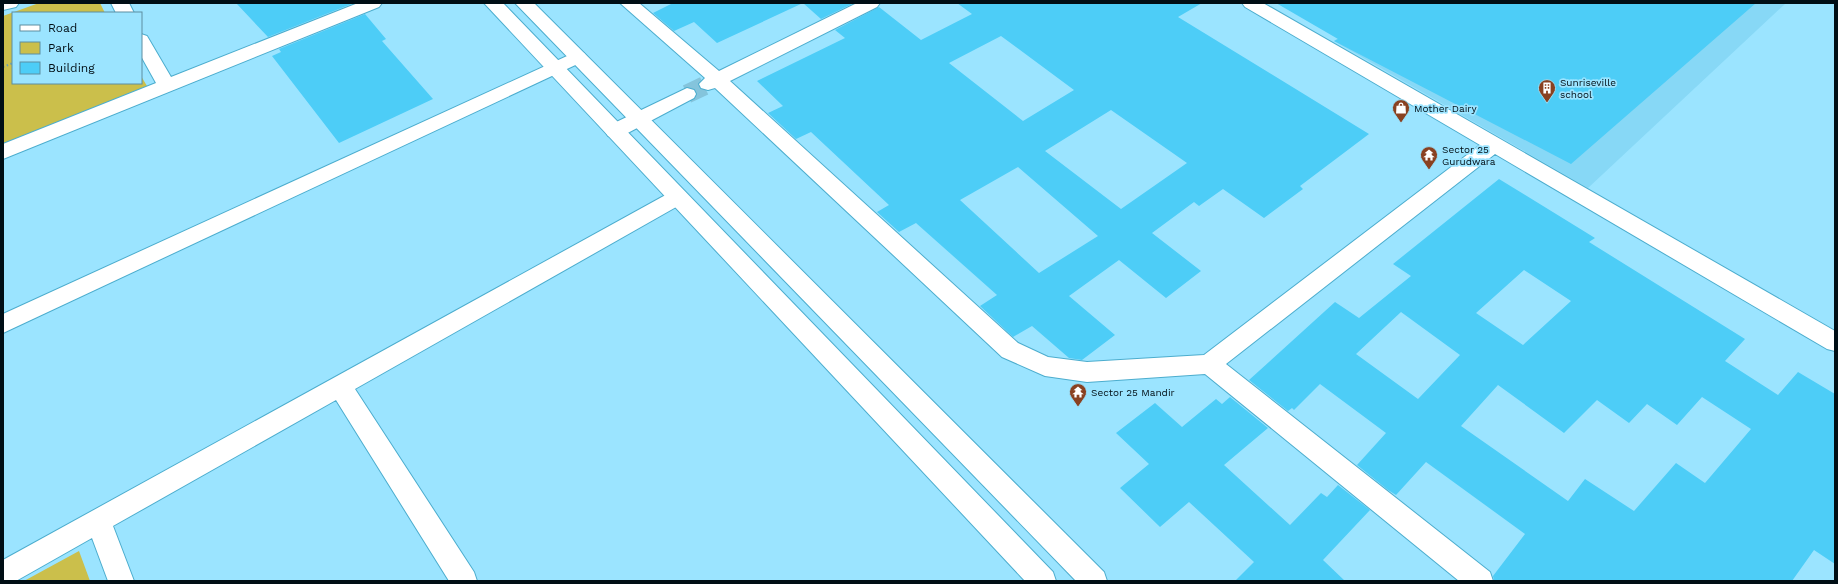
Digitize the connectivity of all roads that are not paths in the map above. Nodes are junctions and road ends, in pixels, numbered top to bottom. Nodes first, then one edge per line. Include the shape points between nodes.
1 (10, 3) edge
2 (120, 3) edge
3 (373, 3) edge
4 (493, 3) edge
5 (524, 3) edge
6 (629, 3) edge
7 (871, 3) edge
8 (1251, 3) edge
9 (3, 5) edge
10 (124, 12) edge
11 (142, 42) edge
12 (578, 57) junction
13 (554, 68) junction
14 (713, 82) junction
15 (167, 86) junction
16 (687, 94) tunnel mouth
17 (639, 119) junction
18 (615, 131) junction
19 (1494, 144) junction
20 (3, 152) edge
21 (678, 197) junction
22 (3, 324) edge
23 (1835, 342) edge
24 (1209, 364) junction
25 (340, 386) junction
26 (98, 521) junction
27 (3, 574) edge
28 (121, 581) edge
29 (464, 581) edge
30 (1043, 581) edge
31 (1094, 581) edge
32 (1480, 581) edge

1 - 9 street
2 - 10 street
3 - 15 street
4 - 13 street
5 - 12 street
6 - 14 street
7 - 14 street
8 - 19 street
11 - 15 street
12 - 13 street
12 - 17 street
13 - 18 street
13 - 22 street
14 - 24 street via 1010,350 1045,366 1087,372
15 - 20 street
16 - 17 street
17 - 18 street
17 - 31 street
18 - 21 street
19 - 23 street
19 - 24 street
21 - 25 street
21 - 30 street
24 - 32 street
25 - 26 street
25 - 29 street
26 - 27 street
26 - 28 street

